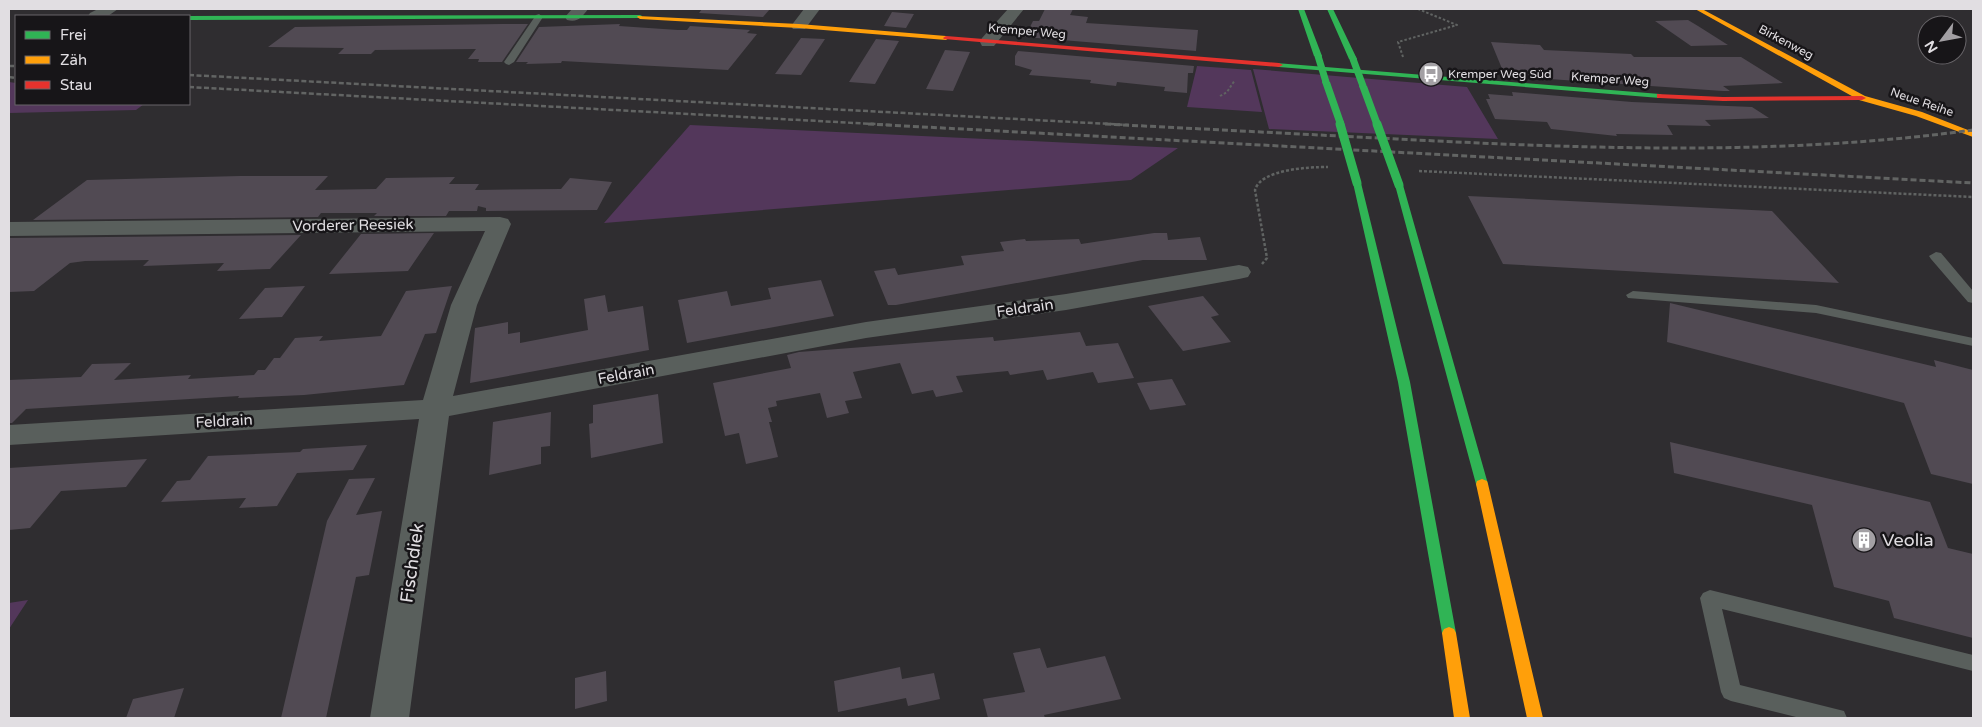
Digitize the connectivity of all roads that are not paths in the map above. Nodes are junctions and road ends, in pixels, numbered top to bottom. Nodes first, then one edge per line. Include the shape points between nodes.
1 (110, 9) edge
2 (812, 9) edge
3 (1016, 9) edge
4 (1301, 9) edge
5 (1330, 9) edge
6 (1698, 9) edge
7 (576, 13) edge
8 (98, 15) edge
9 (539, 17) junction
10 (190, 18) edge
11 (799, 26) junction
12 (988, 42) junction
13 (509, 62) dead end
14 (1862, 98) junction
15 (1973, 135) edge
16 (9, 229) edge
17 (1936, 256) dead end
18 (1238, 272) road end
19 (1633, 295) dead end
20 (1973, 300) edge
21 (1973, 342) edge
22 (435, 408) junction
23 (9, 434) edge
24 (1973, 663) edge
25 (390, 718) edge
26 (1462, 718) edge
27 (1535, 718) edge
28 (1836, 718) edge

1 - 8 street
2 - 11 street
3 - 12 street
4 - 26 main road, bridge via 1340,122 1377,258 1416,442
5 - 27 main road, bridge via 1353,59 1398,185 1476,454
6 - 14 main road, Birkenweg
7 - 9 main road, Kremper Weg
7 - 11 main road, Kremper Weg
9 - 10 main road, Kremper Weg
9 - 13 lane
11 - 12 main road, Kremper Weg
12 - 14 main road, Kremper Weg via 1690,98
14 - 15 main road, Neue Reihe via 1919,114
16 - 22 street, Vorderer Reesiek via 500,224 464,305
17 - 20 lane
18 - 22 street, Feldrain via 1066,302 874,328
19 - 21 lane via 1816,309
22 - 23 street, Feldrain
22 - 25 street, Fischdiek
24 - 28 lane via 1710,598 1731,692

